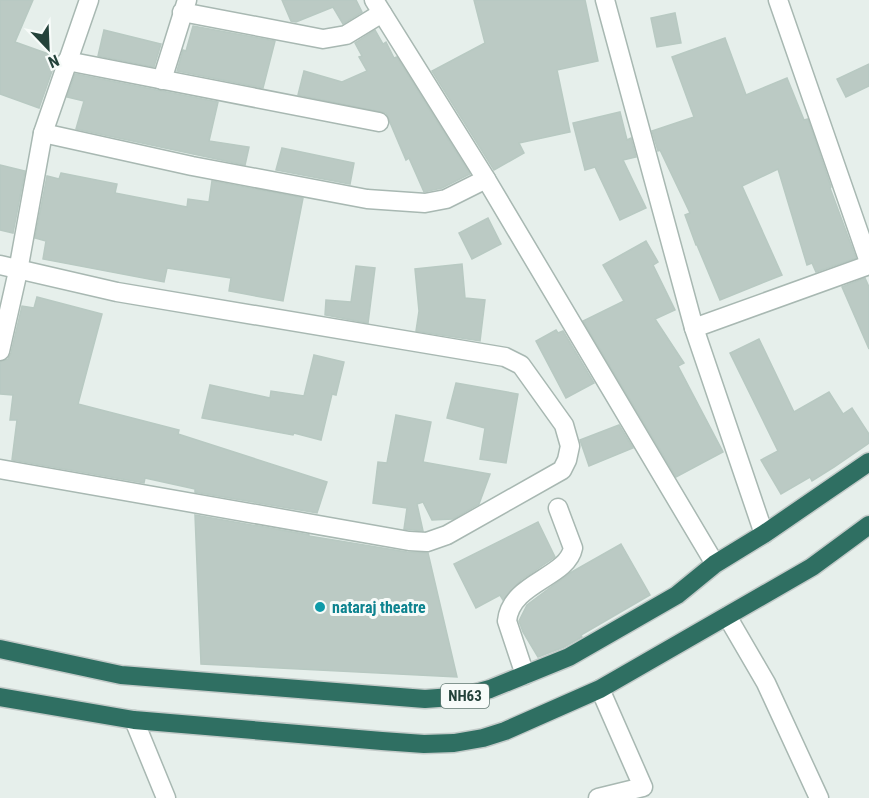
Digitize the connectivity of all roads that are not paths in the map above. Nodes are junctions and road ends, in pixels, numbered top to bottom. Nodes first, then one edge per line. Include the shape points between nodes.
1 (89, 0) edge
2 (605, 0) edge
3 (778, 0) edge
4 (184, 6) edge
5 (378, 7) edge
6 (67, 61) junction
7 (162, 80) junction
8 (379, 122) dead end
9 (43, 133) junction
10 (486, 179) junction
11 (869, 263) edge
12 (0, 265) edge
13 (18, 271) junction
14 (694, 328) junction
15 (0, 351) edge
16 (869, 462) edge
17 (0, 469) edge
18 (558, 508) dead end
19 (869, 525) edge
20 (764, 534) junction
21 (715, 564) junction
22 (727, 616) junction
23 (0, 649) edge
24 (525, 675) junction
25 (600, 689) junction
26 (0, 697) edge
27 (134, 720) junction
28 (644, 792) edge
29 (166, 798) edge
30 (598, 798) edge
31 (819, 798) edge

1 - 6 street
2 - 14 street
3 - 11 street
4 - 5 street via 323,39 346,35
4 - 7 street
5 - 10 street
6 - 7 street
6 - 9 street
7 - 8 street
9 - 10 street via 367,199 425,203 447,199
9 - 13 street
10 - 21 street
11 - 14 street
12 - 13 street
13 - 15 street
13 - 17 street via 129,294 505,357 521,365 564,425 570,446 562,470 447,535 427,542
14 - 20 street
16 - 20 highway, NH63
18 - 24 street via 572,554 514,600 508,612 507,621
19 - 22 highway via 812,567
20 - 21 highway, NH63
21 - 24 highway, NH63 via 677,595 569,657
22 - 25 highway
22 - 31 street via 766,683
23 - 24 highway, NH63 via 121,675 425,699 465,696
25 - 27 highway via 505,731 454,743 424,744
25 - 28 street
26 - 27 highway
27 - 29 street
28 - 30 street

